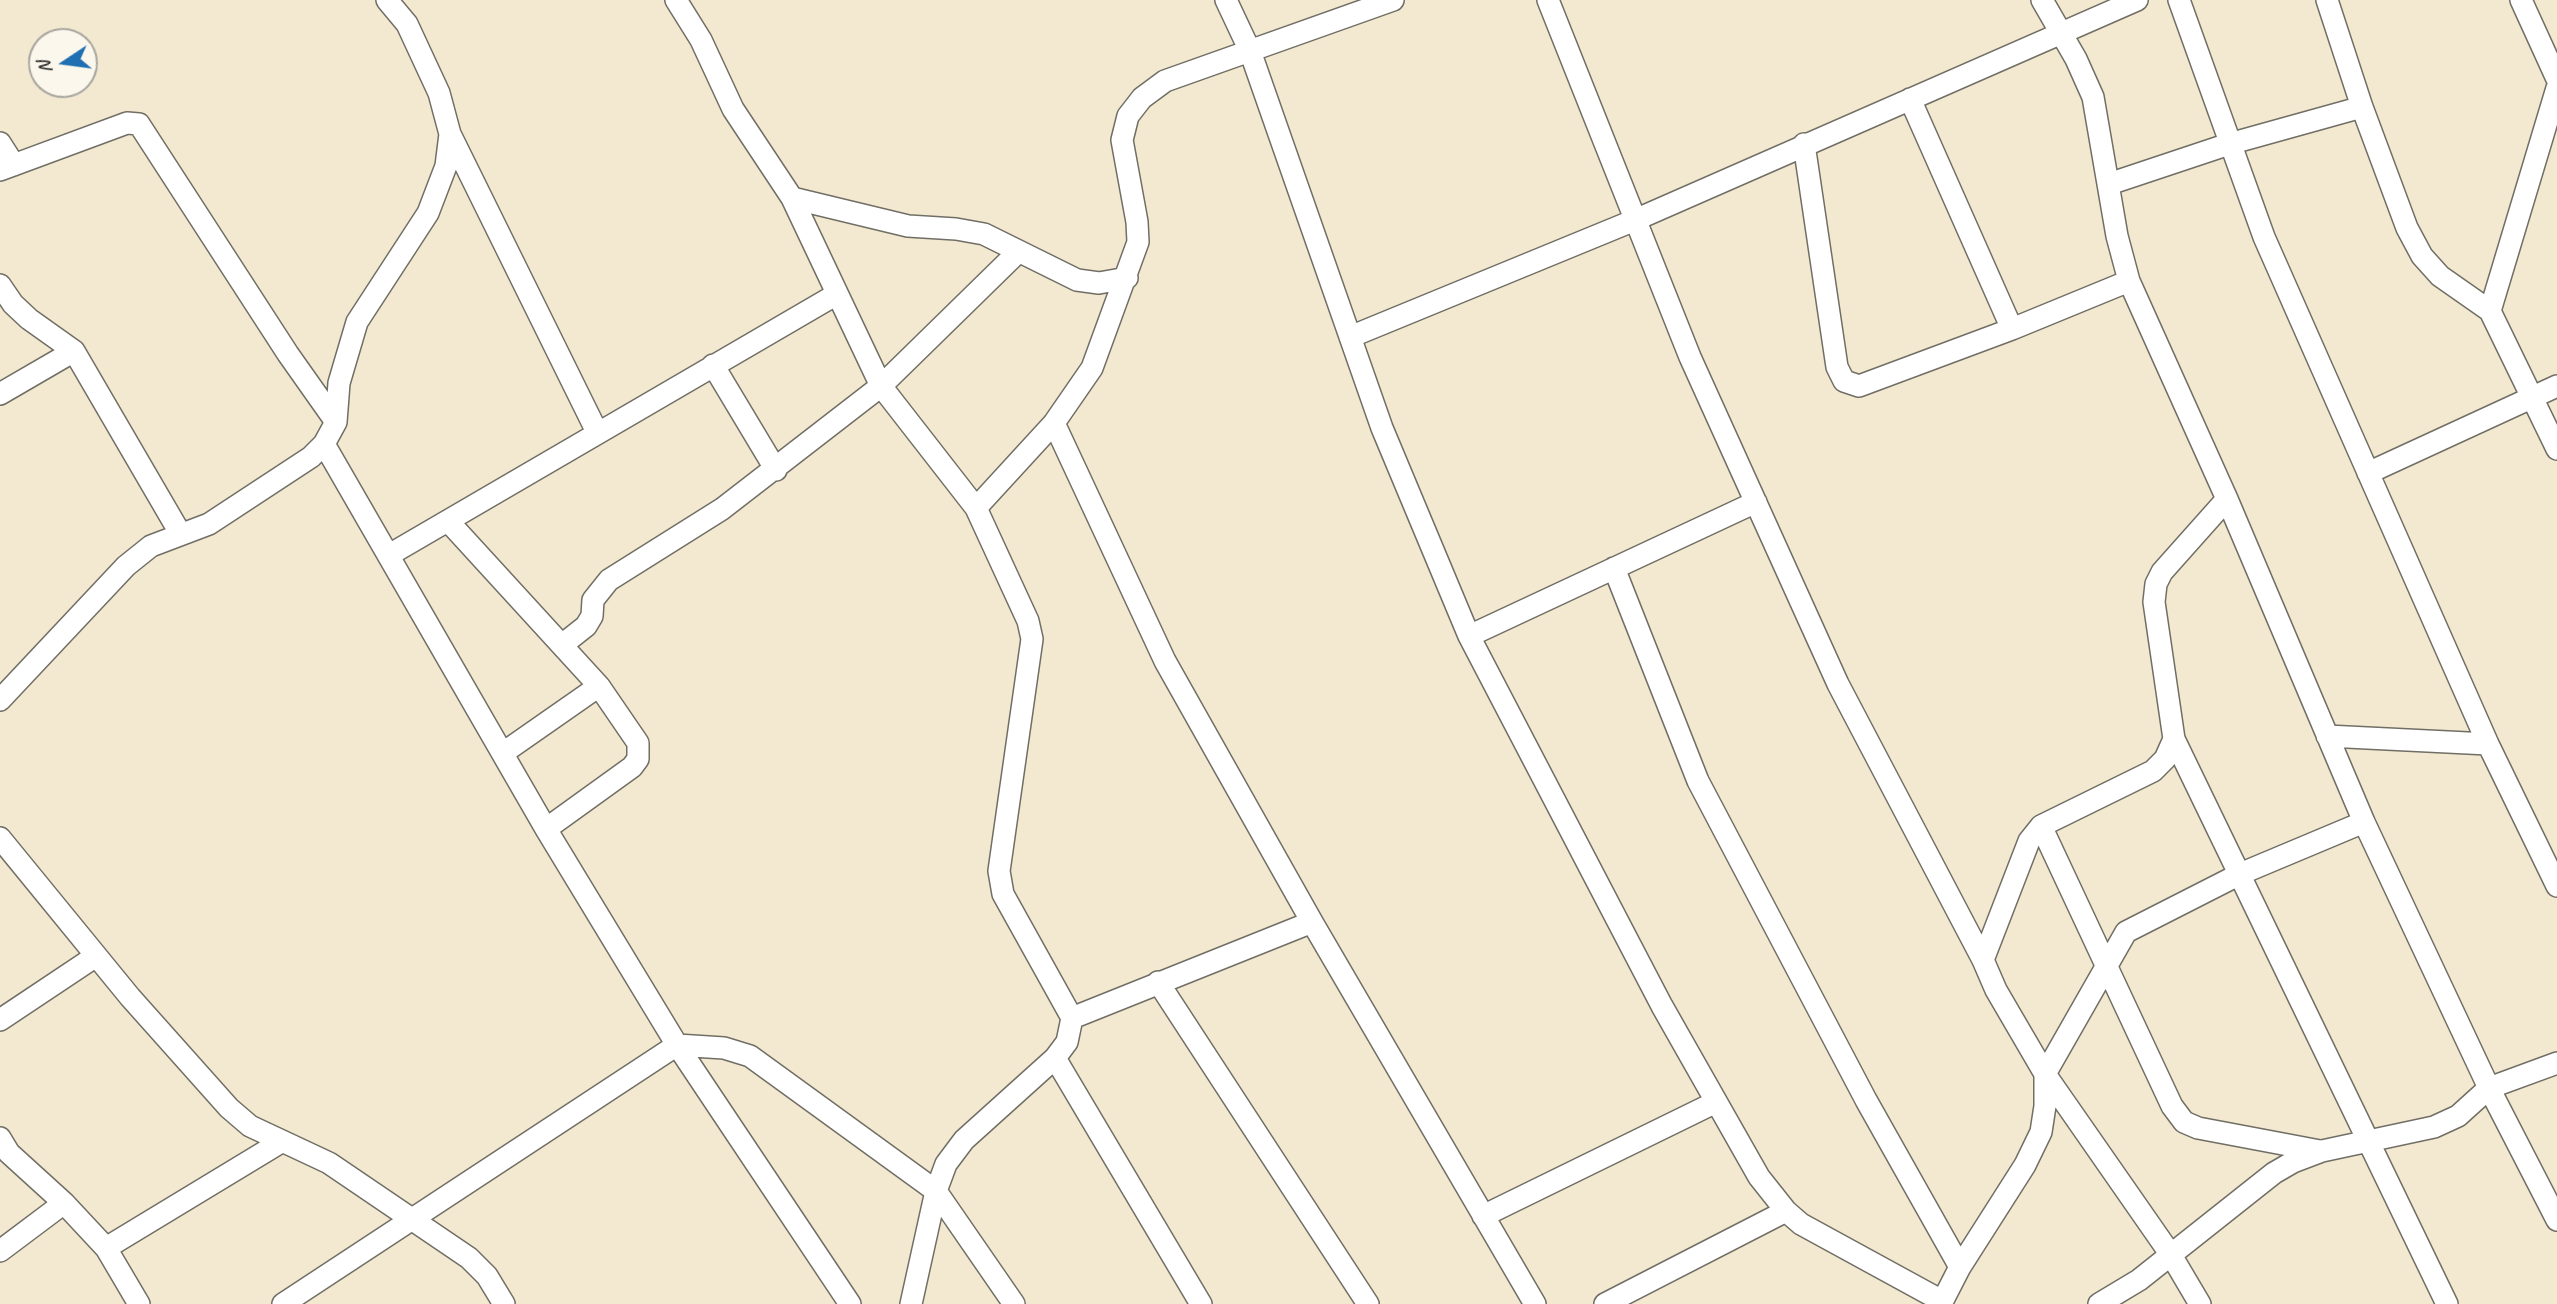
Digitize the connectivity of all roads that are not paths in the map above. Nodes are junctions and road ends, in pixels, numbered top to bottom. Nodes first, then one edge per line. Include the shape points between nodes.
1 (387, 0) edge
2 (676, 0) edge
3 (1226, 0) edge
4 (1548, 0) edge
5 (2042, 0) edge
6 (2137, 0) edge
7 (2179, 0) edge
8 (2327, 0) edge
9 (2521, 0) edge
10 (1386, 1) edge
11 (2060, 32) junction
12 (1250, 51) junction
13 (2557, 79) edge
14 (2557, 88) edge
15 (1910, 99) junction
16 (2362, 107) junction
17 (450, 134) junction
18 (0, 143) edge
19 (1804, 144) junction
20 (2230, 144) junction
21 (7, 167) edge
22 (2109, 184) junction
23 (792, 198) junction
24 (1636, 220) junction
25 (1018, 251) junction
26 (1127, 278) junction
27 (2129, 281) junction
28 (0, 285) edge
29 (837, 294) junction
30 (2490, 311) junction
31 (2012, 329) junction
32 (1350, 337) junction
33 (74, 351) junction
34 (713, 365) junction
35 (881, 386) junction
36 (2557, 386) edge
37 (0, 394) edge
38 (2534, 397) junction
39 (336, 422) junction
40 (1054, 423) junction
41 (597, 432) junction
42 (324, 444) junction
43 (2557, 449) edge
44 (776, 470) junction
45 (2368, 473) junction
46 (2227, 499) junction
47 (1756, 502) junction
48 (976, 508) junction
49 (448, 521) junction
50 (180, 533) junction
51 (389, 555) junction
52 (1614, 568) junction
53 (1469, 636) junction
54 (562, 645) junction
55 (599, 686) junction
56 (1, 697) edge
57 (2328, 736) junction
58 (2174, 739) junction
59 (2488, 744) junction
60 (503, 753) junction
61 (2364, 822) junction
62 (2041, 826) junction
63 (546, 829) junction
64 (0, 838) edge
65 (2552, 864) edge
66 (2240, 874) junction
67 (2557, 886) edge
68 (1312, 922) junction
69 (96, 956) junction
70 (1983, 960) junction
71 (2108, 964) junction
72 (1158, 982) junction
73 (1072, 1018) junction
74 (0, 1020) edge
75 (677, 1045) junction
76 (1055, 1058) junction
77 (2557, 1063) edge
78 (2045, 1074) junction
79 (2489, 1088) junction
80 (1716, 1102) junction
81 (0, 1138) edge
82 (281, 1142) junction
83 (2367, 1142) junction
84 (2322, 1151) junction
85 (936, 1191) junction
86 (64, 1203) junction
87 (1786, 1211) junction
88 (1483, 1216) junction
89 (411, 1217) junction
90 (2557, 1220) edge
91 (106, 1248) junction
92 (0, 1251) edge
93 (2171, 1255) junction
94 (1960, 1267) junction
95 (1942, 1303) edge
96 (139, 1304) edge
97 (283, 1304) edge
98 (504, 1304) edge
99 (850, 1304) edge
100 (911, 1304) edge
101 (1014, 1304) edge
102 (1201, 1304) edge
103 (1368, 1304) edge
104 (1535, 1304) edge
105 (1605, 1304) edge
106 (2099, 1304) edge
107 (2200, 1304) edge
108 (2447, 1304) edge

1 - 17 street via 428,62
2 - 23 street via 701,40 738,118
3 - 12 street
4 - 24 street
5 - 11 street
6 - 11 street
7 - 20 street
8 - 16 street
9 - 13 street
10 - 12 street
11 - 15 street
11 - 22 street via 2093,97
12 - 26 street via 1165,82 1142,98 1128,116 1122,140 1138,242
12 - 32 street
14 - 30 street
15 - 19 street
15 - 31 street
16 - 20 street
16 - 30 street via 2422,256 2440,276
17 - 39 street via 446,166 428,213 357,323 339,383
17 - 41 street
18 - 21 street
19 - 24 street
19 - 31 street via 1837,367 1844,382 1859,386
20 - 22 street
20 - 45 street via 2264,237
21 - 39 street via 127,123 139,124
22 - 27 street
23 - 25 street via 908,226 984,234
23 - 29 street
24 - 32 street
24 - 47 street via 1690,357
25 - 26 street via 1077,279 1099,284
25 - 35 street
26 - 40 street via 1092,368
27 - 31 street
27 - 46 street
28 - 33 street via 29,319
29 - 34 street
29 - 35 street
30 - 38 street
32 - 53 street via 1381,428
33 - 37 street
33 - 50 street
34 - 41 street
34 - 44 street
35 - 44 street
35 - 48 street
36 - 38 street
38 - 43 street
38 - 45 street
39 - 42 street
40 - 48 street
40 - 68 street via 1165,662
41 - 49 street
42 - 50 street via 209,524
42 - 51 street
44 - 54 street via 609,580 593,600 586,626
45 - 59 street
46 - 57 street
46 - 58 street via 2156,584 2154,602
47 - 52 street
47 - 70 street via 1838,684
48 - 73 street via 1032,639 1002,840 999,871 1003,894
49 - 51 street
49 - 54 street
50 - 56 street via 151,546 126,566
51 - 60 street
52 - 53 street
52 - 94 street via 1698,781
53 - 80 street
54 - 55 street
55 - 60 street
55 - 63 street via 638,743 638,759
57 - 59 street
57 - 61 street
58 - 62 street via 2153,771
58 - 66 street
59 - 65 street
60 - 63 street
61 - 66 street
61 - 79 street
62 - 70 street via 2029,841
62 - 71 street
63 - 75 street
64 - 69 street
65 - 67 street
66 - 71 street via 2126,932
66 - 83 street
68 - 72 street
68 - 88 street
69 - 74 street
69 - 82 street via 229,1108 250,1126
70 - 78 street
71 - 78 street
71 - 84 street via 2172,1106 2184,1122
72 - 73 street
72 - 103 street
73 - 76 street via 1067,1042
75 - 85 street via 724,1048 750,1056
75 - 89 street
75 - 99 street
76 - 85 street via 964,1140 946,1164
76 - 102 street
77 - 79 street
78 - 93 street
78 - 94 street via 2040,1132 2025,1166
79 - 83 street via 2458,1116 2434,1127
79 - 90 street
80 - 87 street via 1759,1177
80 - 88 street
81 - 86 street via 9,1153
82 - 89 street via 329,1163
82 - 91 street
83 - 84 street
83 - 108 street
84 - 93 street via 2274,1173
85 - 100 street
85 - 101 street
86 - 91 street
86 - 92 street
87 - 95 street via 1801,1224
87 - 105 street
88 - 104 street
89 - 97 street
89 - 98 street via 469,1258
91 - 96 street
93 - 106 street
93 - 107 street
94 - 95 street

